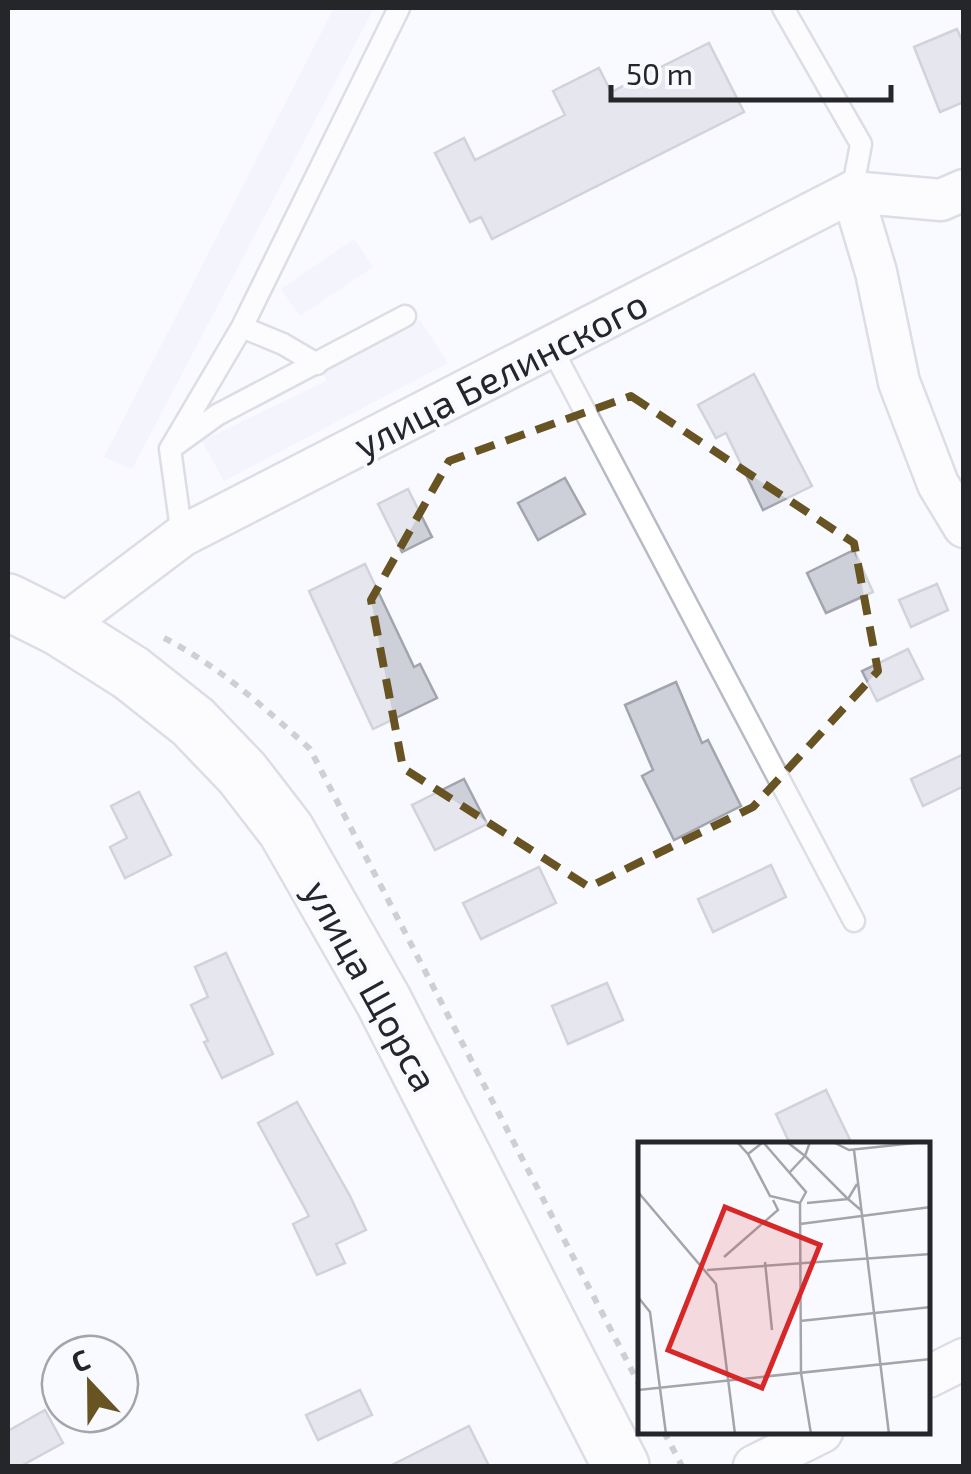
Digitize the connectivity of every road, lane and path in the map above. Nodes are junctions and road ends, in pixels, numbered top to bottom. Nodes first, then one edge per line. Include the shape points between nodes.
1 (399, 8) edge
2 (783, 8) edge
3 (964, 190) edge
4 (852, 192) junction
5 (405, 316) dead end
6 (242, 327) junction
7 (551, 347) junction
8 (317, 364) junction
9 (170, 449) junction
10 (964, 527) edge
11 (182, 536) junction
12 (8, 602) edge
13 (60, 628) junction
14 (854, 921) dead end
15 (964, 1359) edge
16 (931, 1376) edge
17 (665, 1434) edge
18 (818, 1434) edge
19 (621, 1466) edge
20 (682, 1466) edge
21 (754, 1466) edge

1 - 6 lane
2 - 4 lane via 862,144
3 - 4 street via 941,200
4 - 7 street, улица Белинского
4 - 10 street via 899,382 938,484
5 - 8 lane
6 - 8 lane
6 - 9 lane
7 - 11 street, улица Белинского
7 - 14 lane
8 - 9 lane
9 - 11 lane
11 - 13 street, улица Белинского
12 - 13 main road, улица Щорса
13 - 19 main road, улица Щорса via 193,722 286,830 383,1000
15 - 16 street
17 - 20 path
18 - 21 street

